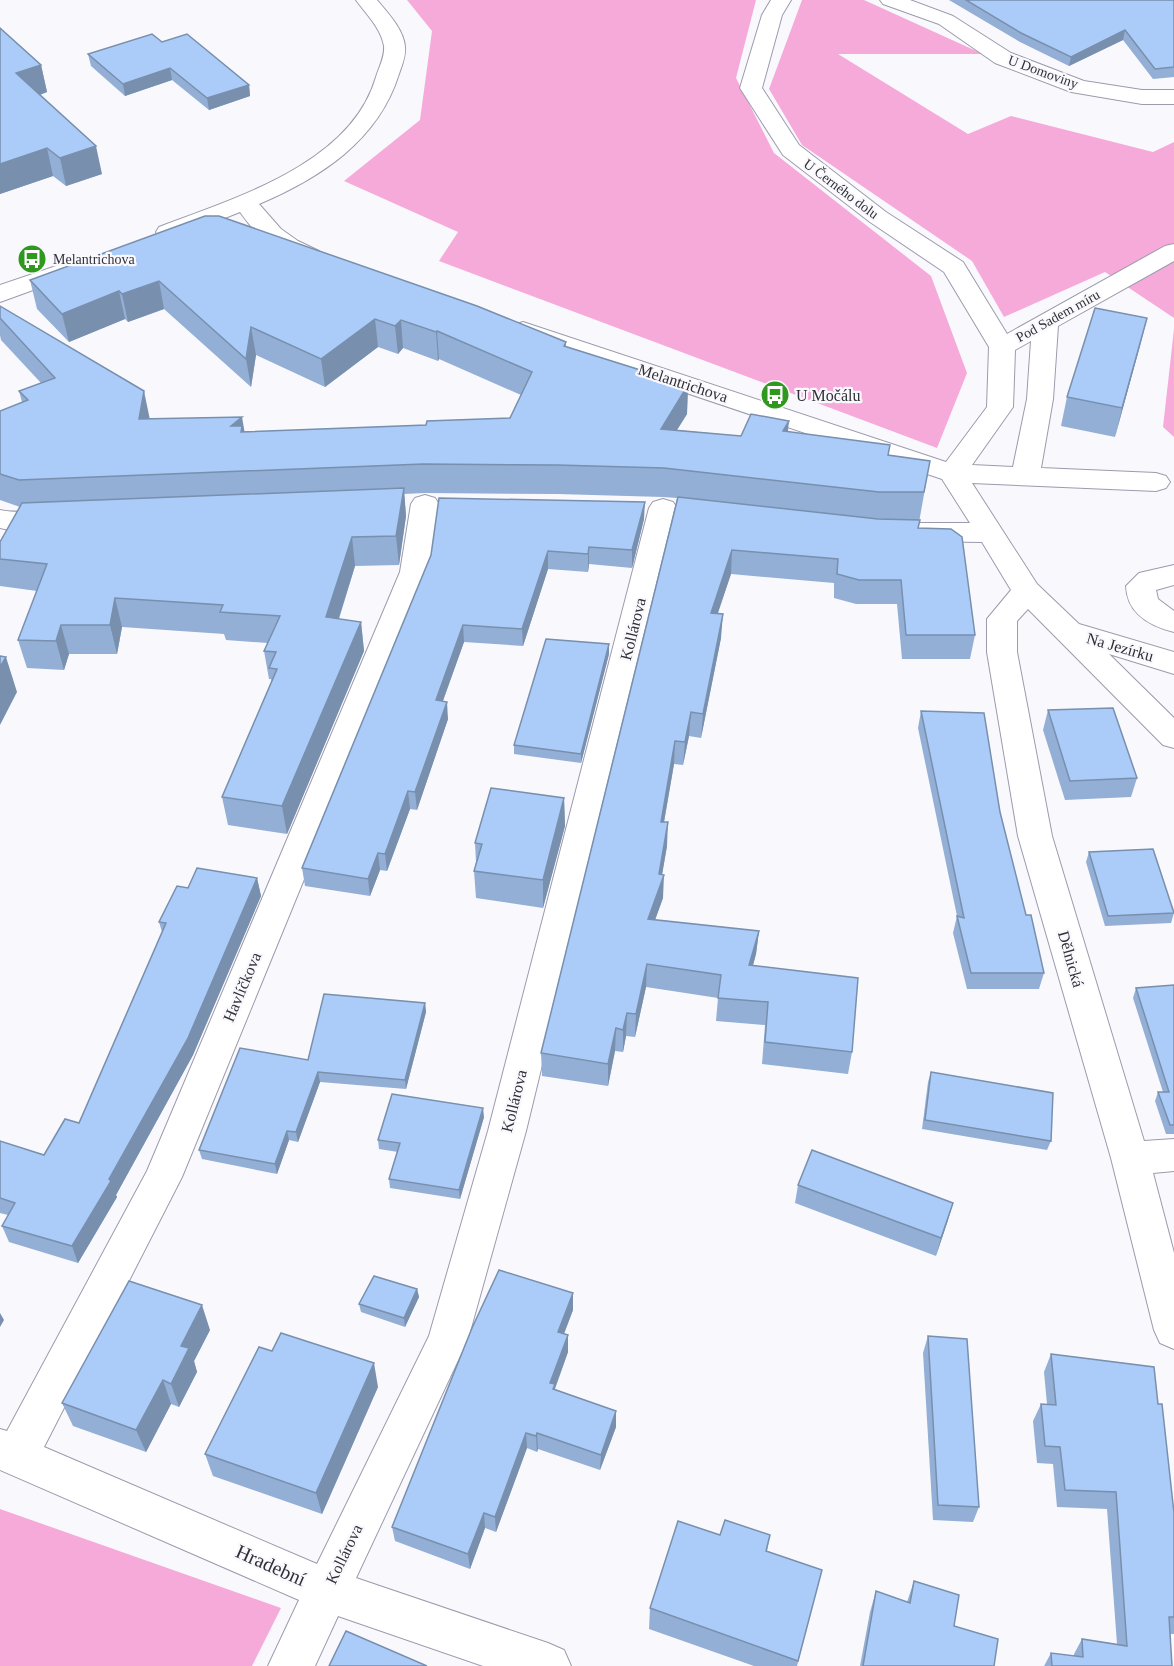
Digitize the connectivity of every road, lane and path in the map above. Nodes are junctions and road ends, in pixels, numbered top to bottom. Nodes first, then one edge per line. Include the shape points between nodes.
1 (781, 0) edge
2 (890, 0) edge
3 (356, 9) edge
4 (374, 58) dead end
5 (384, 88) junction
6 (1174, 97) edge
7 (245, 202) junction
8 (146, 240) edge
9 (1174, 251) edge
10 (90, 261) edge
11 (331, 263) edge
12 (0, 294) edge
13 (1046, 323) junction
14 (505, 324) edge
15 (1002, 347) junction
16 (952, 473) junction
17 (1025, 477) junction
18 (1156, 482) dead end
19 (424, 504) dead end
20 (663, 509) dead end
21 (79, 518) edge
22 (2, 525) edge
23 (887, 532) edge
24 (992, 534) junction
25 (1174, 575) edge
26 (1027, 591) junction
27 (1174, 622) edge
28 (1066, 632) junction
29 (1174, 663) edge
30 (1174, 737) edge
31 (1174, 1155) edge
32 (1130, 1158) junction
33 (1174, 1330) edge
34 (8, 1452) edge
35 (327, 1590) junction
36 (291, 1666) edge
37 (548, 1666) edge

1 - 15 street, U Černého dolu via 772,15 752,88 791,150 878,217 954,267
2 - 6 street, U Domoviny via 946,20 1003,58 1079,87 1142,97
3 - 5 street via 382,19 395,48
4 - 5 street
5 - 7 street via 372,113 352,136 322,160
7 - 8 street
7 - 11 street via 272,236 298,252
9 - 13 street, Pod Sadem míru
10 - 12 street
13 - 15 street, Pod Sadem míru
13 - 17 street via 1040,399
14 - 16 street, Melantrichova
15 - 16 street, Pod Sadem míru via 1000,407
16 - 17 street, Melantrichova
16 - 24 street
17 - 18 street, Melantrichova
19 - 34 street, Havlíčkova via 415,572 163,1177
20 - 35 street, Kollárova via 507,1131 448,1340
21 - 22 street
23 - 24 street
24 - 26 street
25 - 27 street via 1149,580 1141,586 1140,595 1154,613
26 - 28 street
26 - 32 street, Dělnická via 1002,619 1002,652 1035,836
28 - 29 street, Na Jezírku
28 - 30 street
31 - 32 street
32 - 33 street, Dělnická
34 - 35 street, Hradební
35 - 36 street, Kollárova
35 - 37 street, Hradební

